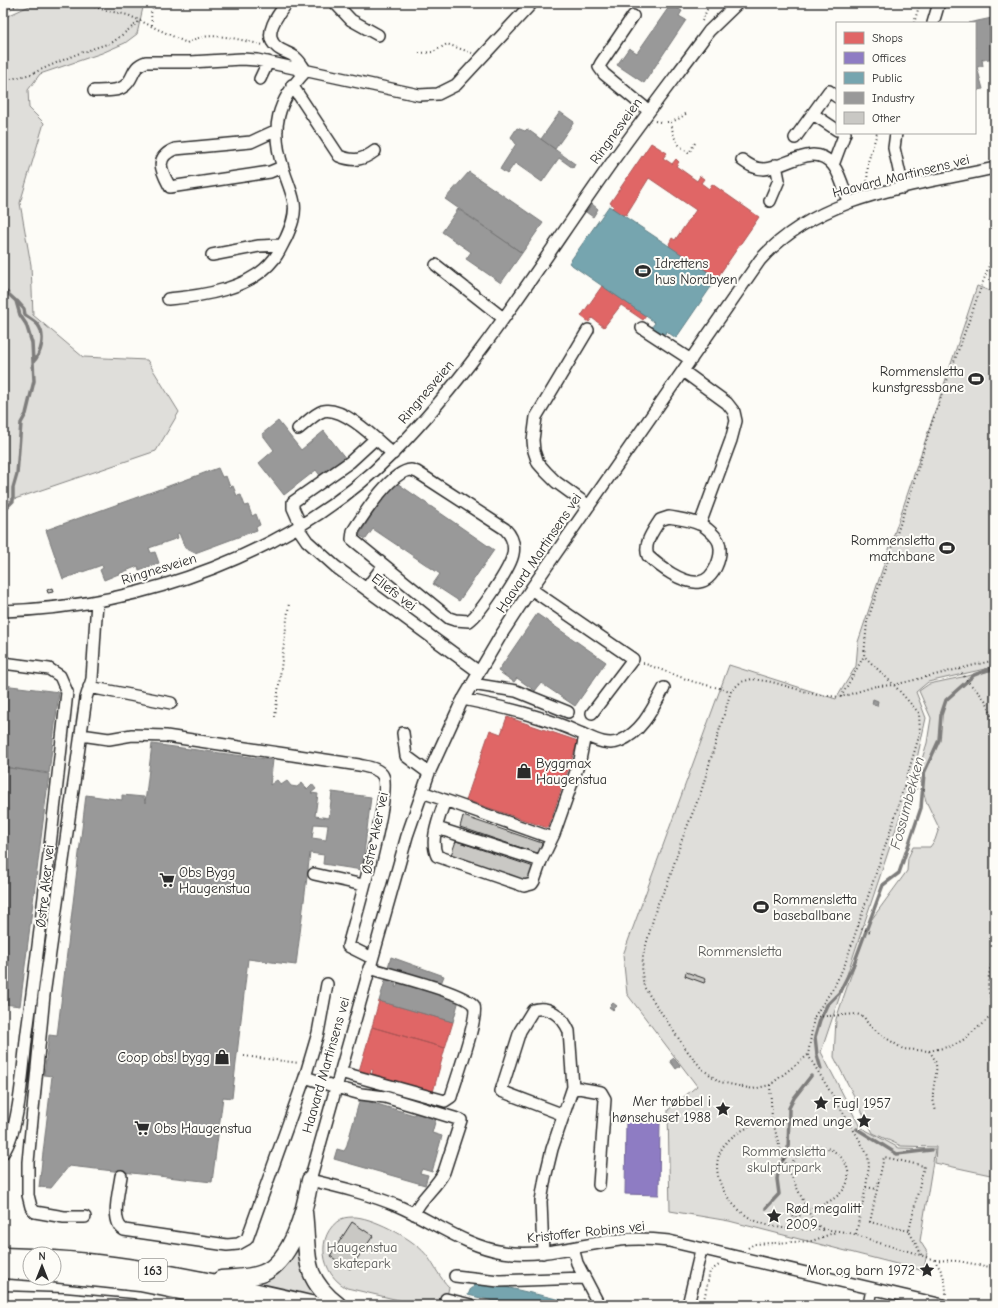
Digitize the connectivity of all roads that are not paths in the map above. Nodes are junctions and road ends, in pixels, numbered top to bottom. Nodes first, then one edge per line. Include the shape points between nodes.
1 (287, 3) edge
2 (335, 3) edge
3 (532, 3) edge
4 (738, 3) edge
5 (940, 5) edge
6 (633, 16) dead end
7 (933, 22) edge
8 (378, 35) dead end
9 (268, 62) junction
10 (306, 71) junction
11 (260, 79) dead end
12 (292, 85) junction
13 (94, 91) dead end
14 (836, 96) edge
15 (813, 114) junction
16 (647, 115) junction
17 (836, 128) edge
18 (277, 130) junction
19 (841, 134) edge
20 (896, 134) edge
21 (795, 138) dead end
22 (375, 151) dead end
23 (742, 160) dead end
24 (776, 165) junction
25 (833, 165) junction
26 (282, 167) junction
27 (995, 168) edge
28 (902, 188) junction
29 (770, 201) dead end
30 (848, 202) junction
31 (282, 245) junction
32 (212, 255) dead end
33 (436, 265) dead end
34 (168, 299) dead end
35 (503, 318) junction
36 (642, 328) dead end
37 (588, 330) dead end
38 (691, 360) junction
39 (683, 371) junction
40 (298, 429) dead end
41 (375, 439) junction
42 (393, 454) junction
43 (589, 506) junction
44 (700, 524) junction
45 (299, 527) junction
46 (383, 566) junction
47 (366, 589) junction
48 (532, 589) junction
49 (97, 601) junction
50 (3, 611) edge
51 (3, 663) edge
52 (479, 672) junction
53 (472, 684) junction
54 (89, 687) junction
55 (664, 688) dead end
56 (464, 699) junction
57 (171, 703) dead end
58 (568, 712) dead end
59 (592, 713) dead end
60 (403, 733) dead end
61 (81, 735) junction
62 (585, 735) junction
63 (429, 773) junction
64 (422, 792) junction
65 (445, 800) junction
66 (437, 828) junction
67 (552, 838) junction
68 (541, 861) junction
69 (314, 874) dead end
70 (363, 885) junction
71 (371, 963) junction
72 (327, 984) dead end
73 (340, 1072) junction
74 (305, 1077) junction
75 (336, 1087) junction
76 (573, 1087) junction
77 (564, 1115) junction
78 (3, 1153) edge
79 (121, 1176) dead end
80 (310, 1180) junction
81 (599, 1186) dead end
82 (304, 1211) junction
83 (414, 1214) junction
84 (85, 1217) dead end
85 (573, 1248) junction
86 (701, 1250) junction
87 (543, 1253) junction
88 (3, 1256) edge
89 (22, 1257) edge
90 (62, 1260) edge
91 (3, 1270) edge
92 (22, 1271) edge
93 (62, 1275) edge
94 (455, 1276) dead end
95 (585, 1278) junction
96 (210, 1280) junction
97 (872, 1289) junction
98 (3, 1297) edge
99 (446, 1299) dead end
100 (945, 1301) edge
101 (64, 1302) edge
102 (133, 1305) edge
103 (249, 1305) edge
104 (315, 1305) edge
105 (338, 1305) edge
106 (471, 1305) edge
107 (599, 1305) edge
108 (688, 1305) edge
109 (869, 1305) edge

1 - 10 street via 272,25 272,40 278,48 296,57
2 - 8 street via 351,20
3 - 10 street via 456,85 438,94 419,95
4 - 16 street, Ringnesveien via 709,31
5 - 7 street
6 - 16 street via 599,67
9 - 10 street
9 - 11 street
9 - 13 street via 242,58 146,62 137,67 122,88
10 - 12 street
12 - 18 street via 280,106
12 - 22 street via 339,156 360,160
14 - 15 street via 829,91
15 - 17 street
15 - 21 street
16 - 35 street, Ringnesveien
18 - 26 street
18 - 26 street via 251,142 175,149 162,157 162,171 170,187 270,172
19 - 25 street
20 - 28 street via 894,148
23 - 24 street via 757,168 771,168
24 - 25 street via 811,155 824,158
24 - 29 street via 779,180
25 - 30 street
26 - 31 street via 294,208 292,224
27 - 28 street, Haavard Martinsens vei
28 - 30 street, Haavard Martinsens vei
30 - 38 street, Haavard Martinsens vei via 807,220 771,248
31 - 32 street via 259,246
31 - 34 street via 274,260 261,272 245,281 212,294
33 - 35 street
35 - 42 street, Ringnesveien via 452,386
36 - 38 street
37 - 43 street via 536,417 532,440 538,463 556,482
38 - 39 street, Haavard Martinsens vei
39 - 43 street, Haavard Martinsens vei
39 - 44 street via 727,403 734,412 736,421
40 - 41 street via 320,413 334,412 349,419
41 - 42 street
41 - 45 street, Ellefs vei via 350,462 293,502
42 - 45 street, Ringnesveien via 328,508
43 - 48 street, Haavard Martinsens vei
44 - 44 street via 720,545 717,563 712,575 707,579 691,582 661,568 648,556 647,544 660,520 669,517
45 - 47 street, Ellefs vei via 307,542
45 - 49 street, Ringnesveien via 193,576 129,595
46 - 46 street via 354,543 351,535 391,480 405,471 417,472 505,529 513,540 512,560 481,610 469,621 449,618
46 - 47 street
47 - 52 street, Ellefs vei
48 - 52 street, Haavard Martinsens vei
48 - 59 street via 633,659
49 - 50 street, Ringnesveien via 58,608
49 - 54 street, Østre Aker vei via 92,679
51 - 78 street, Østre Aker vei via 49,669 60,676 67,692 20,1086 11,1139
52 - 53 street, Haavard Martinsens vei
53 - 56 street, Haavard Martinsens vei
53 - 58 street via 516,691
54 - 57 street
54 - 61 street, Østre Aker vei
55 - 62 street via 637,730 620,742 608,743
56 - 62 street via 499,706
56 - 63 street, Haavard Martinsens vei
60 - 63 street via 406,756
61 - 70 street, Østre Aker vei via 109,739 132,735 166,736 282,752 376,769 383,776 385,783 382,811
61 - 84 street, Østre Aker vei via 44,995 28,1162 28,1195 35,1212 64,1217
62 - 67 street via 580,760
63 - 64 street, Haavard Martinsens vei
64 - 65 street
64 - 71 street, Haavard Martinsens vei
65 - 66 street
65 - 67 street
66 - 68 street
66 - 68 street via 434,851 440,858 524,886 532,884
67 - 68 street
69 - 70 street, Østre Aker vei
70 - 71 street, Østre Aker vei via 348,946
71 - 73 street, Haavard Martinsens vei
71 - 73 street via 468,1000 474,1006 475,1013 471,1030 451,1097 445,1101
72 - 74 street via 318,1033
73 - 75 street, Haavard Martinsens vei
74 - 75 street
74 - 79 street via 250,1234 242,1242 227,1245 124,1230 116,1217
75 - 80 street, Haavard Martinsens vei
75 - 83 street via 385,1097 461,1120 440,1180 421,1200
76 - 77 street
76 - 77 street via 569,1031 565,1022 548,1009 540,1007 533,1010 520,1031 501,1091
76 - 81 street via 601,1092 605,1099
77 - 87 street via 552,1149 541,1201
80 - 82 highway
80 - 83 street, Kristoffer Robins vei via 362,1193
82 - 96 highway via 284,1254 270,1270 251,1276
82 - 105 highway via 307,1264 310,1273 320,1290
83 - 87 street, Kristoffer Robins vei via 488,1249 519,1254
85 - 86 street, Kristoffer Robins vei via 638,1239 669,1241
85 - 87 street, Kristoffer Robins vei
85 - 95 street
86 - 97 street, Kristoffer Robins vei
86 - 108 street
88 - 89 highway
90 - 96 highway, 163 via 109,1264
91 - 92 highway
93 - 103 highway, 163 via 140,1283
94 - 95 street via 499,1281
95 - 107 street
96 - 104 highway, 163
97 - 100 street, Kristoffer Robins vei
97 - 109 street
98 - 101 street
99 - 106 street
101 - 102 street

